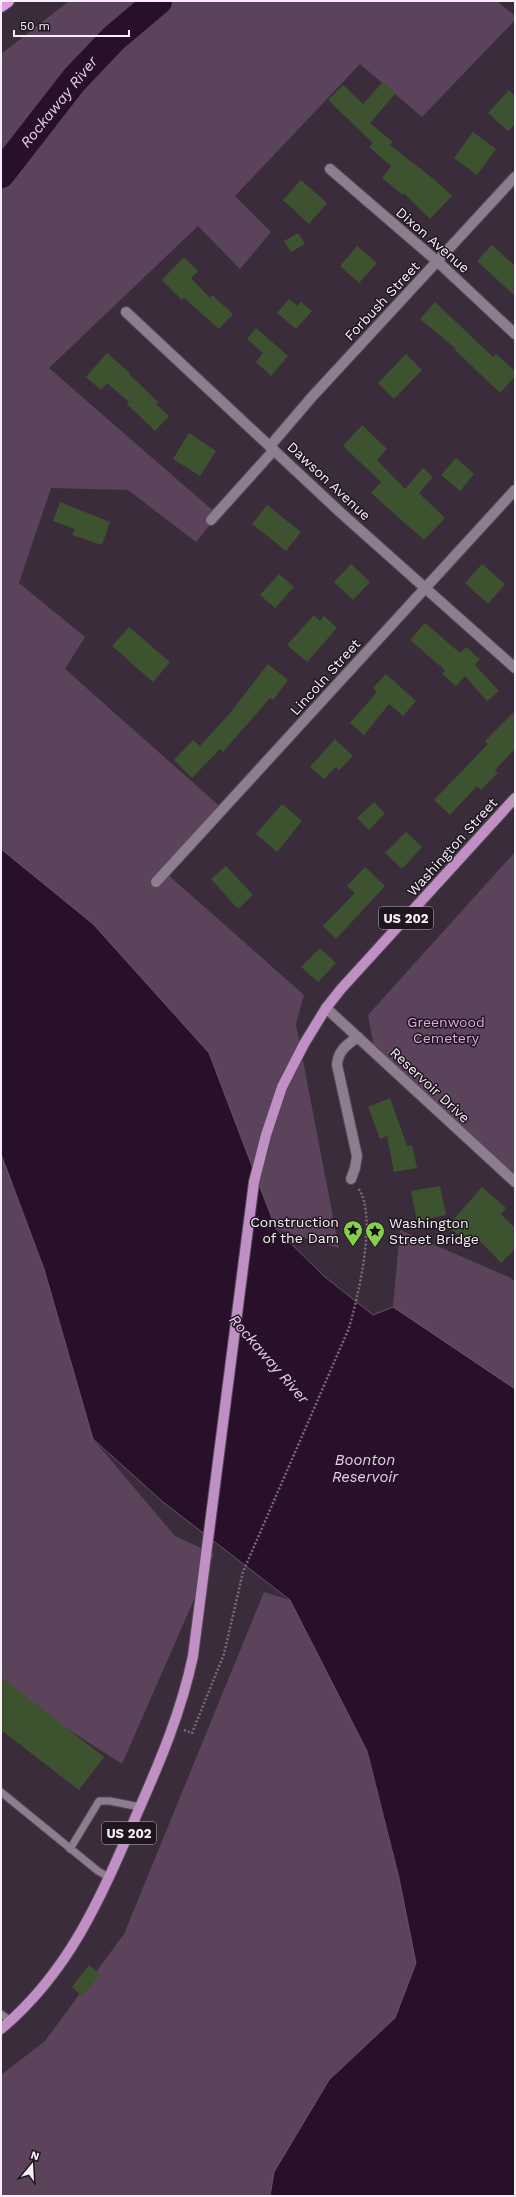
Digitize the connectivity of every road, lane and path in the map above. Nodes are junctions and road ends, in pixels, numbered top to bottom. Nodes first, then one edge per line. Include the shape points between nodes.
1 (8, 1) edge
2 (1, 6) edge
3 (330, 169) dead end
4 (515, 177) edge
5 (438, 262) junction
6 (126, 312) dead end
7 (515, 334) edge
8 (272, 448) junction
9 (515, 490) edge
10 (211, 520) dead end
11 (425, 588) junction
12 (515, 668) edge
13 (515, 798) edge
14 (156, 882) dead end
15 (326, 1008) junction
16 (358, 1037) junction
17 (351, 1179) joint
18 (515, 1182) edge
19 (174, 1727) junction
20 (1, 1792) edge
21 (140, 1807) junction
22 (70, 1849) junction
23 (110, 1878) junction
24 (1, 2014) edge
25 (11, 2021) junction
26 (1, 2029) edge

1 - 2 highway
3 - 5 street, Dixon Avenue
4 - 5 street, Forbush Street
5 - 7 street, Dixon Avenue
5 - 8 street, Forbush Street via 311,398
6 - 8 street, Dawson Avenue
8 - 10 street, Forbush Street
8 - 11 street, Dawson Avenue
9 - 11 street, Lincoln Street
11 - 12 street, Dawson Avenue
11 - 14 street, Lincoln Street
13 - 15 main road, Washington Street / US 202
15 - 16 street, Reservoir Drive
15 - 19 main road, Washington Street / US 202 via 282,1087 254,1182 192,1662
16 - 17 street via 346,1045 338,1055 337,1066 357,1156
16 - 18 street, Reservoir Drive
17 - 19 path via 364,1196 365,1244 359,1294 349,1328 243,1572 224,1654 192,1732
19 - 21 main road, US 202
20 - 22 lane
21 - 22 lane via 110,1800 99,1801
21 - 23 main road, US 202
22 - 23 lane
23 - 25 main road, US 202 via 82,1934 45,1985
24 - 25 lane
25 - 26 main road, US 202

